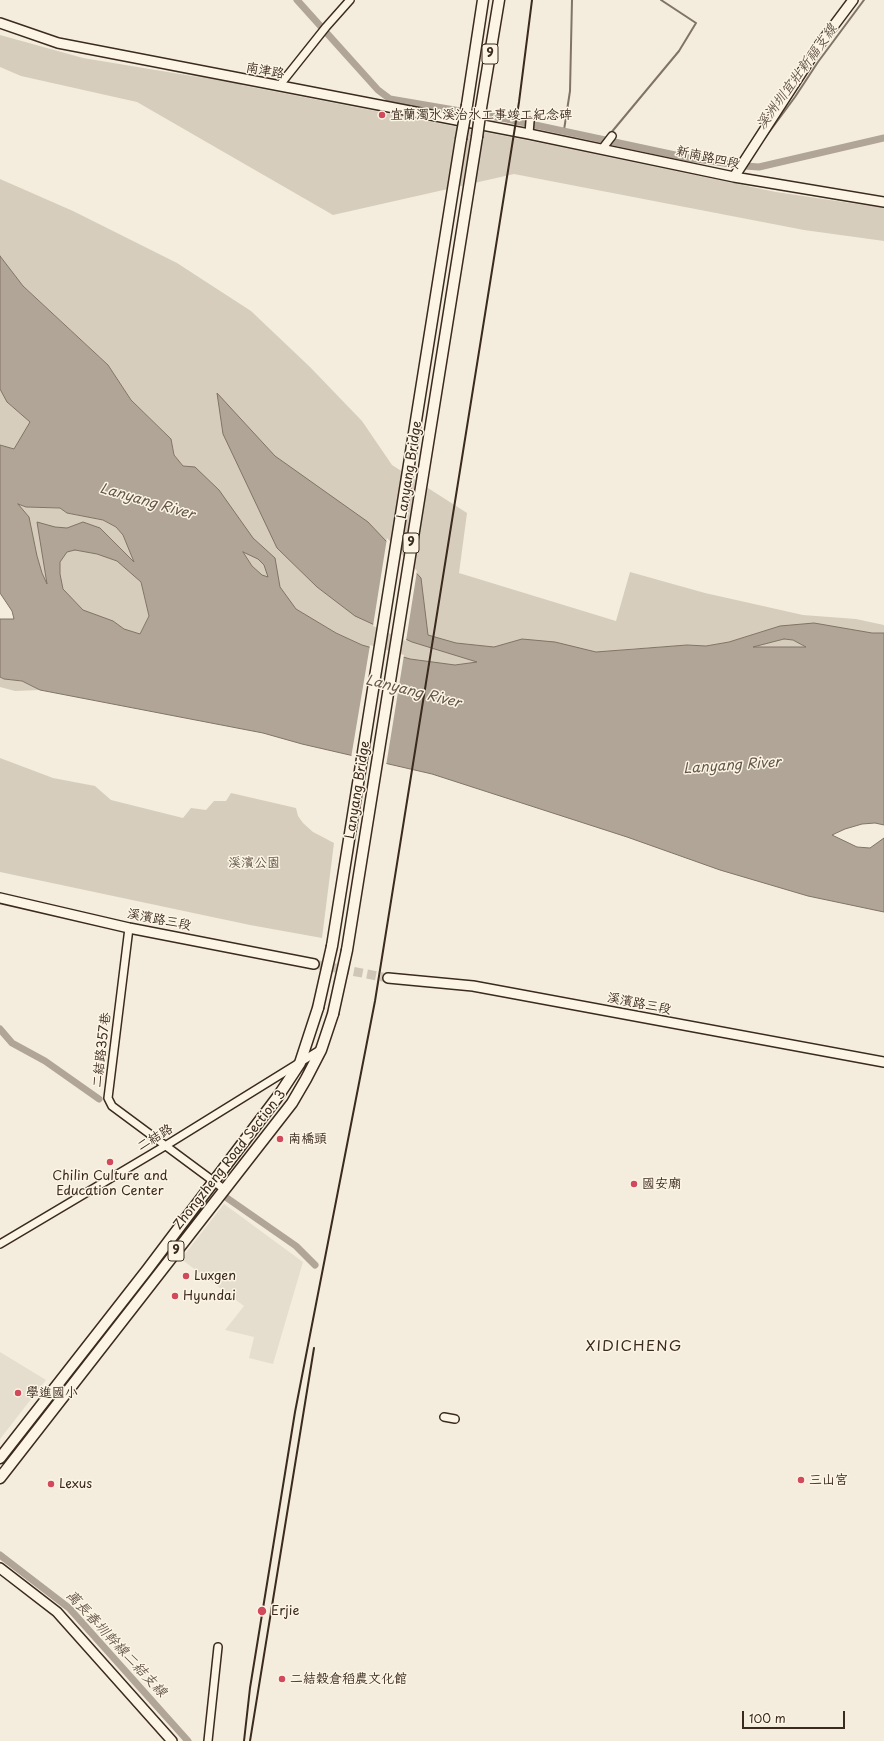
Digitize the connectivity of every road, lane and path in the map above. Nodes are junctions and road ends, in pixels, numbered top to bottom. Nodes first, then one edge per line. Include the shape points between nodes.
1 (350, 0) edge
2 (483, 0) edge
3 (499, 0) edge
4 (853, 0) edge
5 (0, 23) edge
6 (279, 86) junction
7 (529, 128) joint
8 (612, 136) dead end
9 (604, 146) junction
10 (734, 177) junction
11 (884, 202) edge
12 (0, 898) edge
13 (129, 928) junction
14 (332, 946) joint
15 (347, 950) joint
16 (314, 964) tunnel mouth
17 (388, 978) tunnel mouth
18 (321, 1050) junction
19 (884, 1062) edge
20 (300, 1063) junction
21 (112, 1106) junction
22 (105, 1110) dead end
23 (166, 1146) junction
24 (214, 1181) junction
25 (224, 1189) junction
26 (0, 1244) edge
27 (39, 1408) junction
28 (49, 1415) junction
29 (444, 1417) dead end
30 (455, 1419) dead end
31 (0, 1458) edge
32 (0, 1478) edge
33 (0, 1568) edge
34 (218, 1647) dead end
35 (172, 1741) edge
36 (208, 1741) edge

1 - 6 street
2 - 14 main road, Lanyang Bridge / 9, bridge
3 - 15 main road, Lanyang Bridge / 9, bridge
4 - 10 street via 820,44
5 - 6 street, 南津路 via 58,43
6 - 7 street, 南津路
7 - 9 street, 新南路四段
8 - 9 street
9 - 10 street, 新南路四段
10 - 11 street, 新南路四段
12 - 13 street, 溪濱路三段
13 - 16 street, 溪濱路三段
13 - 21 street, 二結路357巷 via 109,1085 108,1098
14 - 20 main road, Zhongzheng Road Section 3 / 9, bridge via 318,1008
15 - 18 main road, Zhongzheng Road Section 3 / 9, bridge via 333,1014
17 - 19 street, 溪濱路三段 via 473,986
18 - 20 street, 二結路
18 - 25 main road, Zhongzheng Road Section 3 / 9 via 292,1103
20 - 23 street, 二結路
20 - 24 main road, Zhongzheng Road Section 3 / 9 via 280,1095
21 - 22 street
21 - 23 street, 二結路357巷
23 - 24 street, 二結路357巷
23 - 26 street, 二結路
24 - 25 street, 二結路357巷
24 - 27 main road, Zhongzheng Road Section 3 / 9
25 - 28 main road, Zhongzheng Road Section 3 / 9
27 - 28 main road
27 - 31 main road, Zhongzheng Road Section 3 / 9
28 - 32 main road, Zhongzheng Road Section 3 / 9
29 - 30 street
33 - 35 street via 56,1612
34 - 36 street

